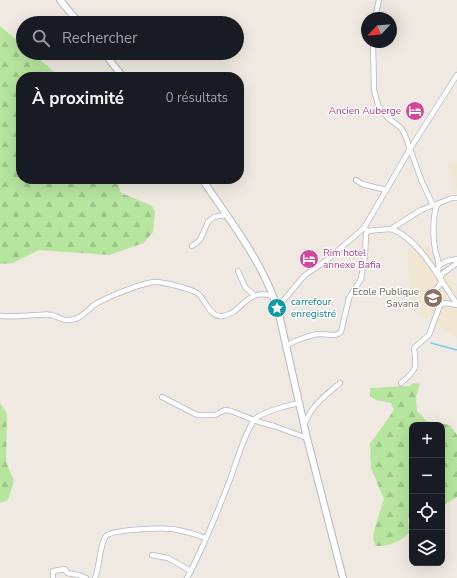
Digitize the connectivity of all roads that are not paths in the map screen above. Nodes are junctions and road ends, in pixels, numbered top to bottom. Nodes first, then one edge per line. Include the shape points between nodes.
1 (60, 0) edge
2 (379, 0) edge
3 (376, 12) edge
4 (73, 16) edge
5 (373, 48) edge
6 (110, 60) edge
7 (120, 72) edge
8 (457, 75) edge
9 (410, 149) junction
10 (356, 180) dead end
11 (205, 184) edge
12 (386, 190) junction
13 (454, 198) edge
14 (457, 202) edge
15 (435, 205) junction
16 (225, 215) junction
17 (391, 229) junction
18 (366, 230) junction
19 (192, 246) dead end
20 (457, 259) edge
21 (457, 263) edge
22 (440, 265) junction
23 (238, 271) dead end
24 (440, 278) junction
25 (255, 296) junction
26 (273, 296) junction
27 (457, 304) edge
28 (440, 305) junction
29 (278, 310) junction
30 (0, 316) edge
31 (287, 346) junction
32 (340, 383) dead end
33 (401, 383) dead end
34 (162, 397) dead end
35 (299, 403) junction
36 (254, 420) junction
37 (304, 426) junction
38 (307, 438) junction
39 (206, 538) junction
40 (152, 555) dead end
41 (191, 571) junction
42 (53, 578) edge
43 (86, 578) edge
44 (96, 578) edge
45 (187, 578) edge
46 (342, 578) edge

1 - 4 main road
2 - 3 street
5 - 9 street via 374,90 378,105 388,118 401,128
6 - 7 main road
8 - 9 street
9 - 12 street
9 - 15 street via 425,189
10 - 12 street
11 - 16 main road
12 - 18 street
13 - 14 street
13 - 15 street
15 - 17 street via 421,210
15 - 22 street via 434,241
16 - 19 street via 214,217 208,222 200,240
16 - 26 main road via 260,268
17 - 18 street
17 - 24 street via 413,242
18 - 29 street via 304,276
18 - 31 street via 361,279 349,298 341,332 334,335 315,335
20 - 22 street
21 - 24 street
22 - 24 street
23 - 25 street via 246,287
24 - 27 street
24 - 28 street via 434,294 437,304
25 - 26 street via 264,293
25 - 30 street via 230,314 219,316 210,310 198,294 163,282 155,282 134,287 98,303 75,319 63,320 51,315
26 - 29 main road
27 - 28 street
28 - 33 street via 429,335 414,348 416,364 413,374
29 - 31 main road
31 - 35 main road
32 - 37 street via 314,406
34 - 36 street via 197,415 215,415 227,410
35 - 36 street via 280,407
35 - 37 main road
36 - 38 street
36 - 39 street
37 - 38 main road
38 - 46 main road
39 - 41 street
39 - 44 street via 165,529 137,529 111,534 106,536 103,542
40 - 41 street via 168,558
41 - 45 street
42 - 43 street via 53,571 65,568 67,573

